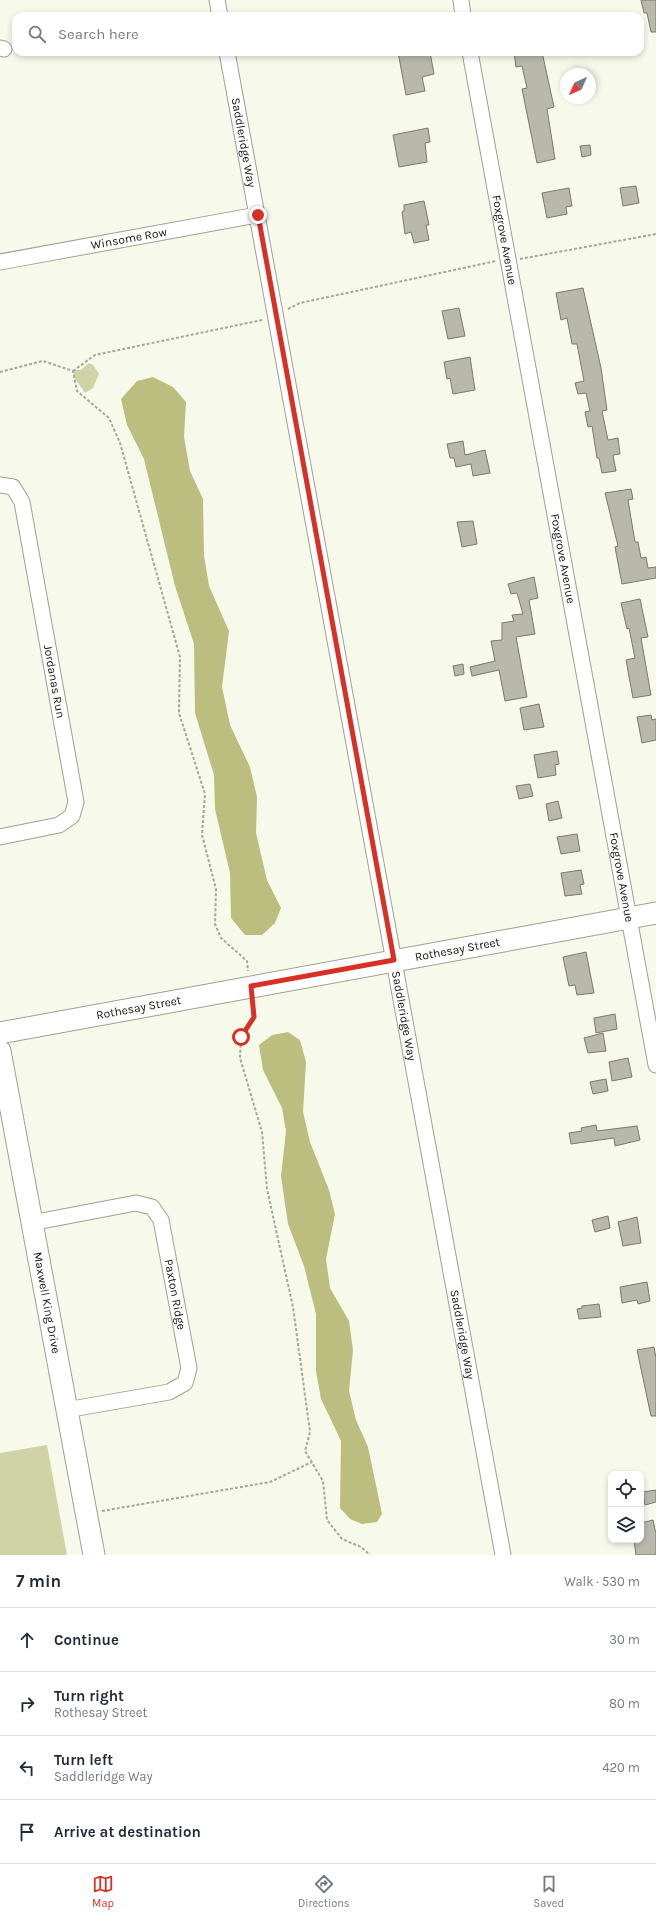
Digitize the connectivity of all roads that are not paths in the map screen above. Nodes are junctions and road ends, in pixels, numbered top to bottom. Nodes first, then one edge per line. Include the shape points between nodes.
1 (217, 0) edge
2 (461, 0) edge
3 (219, 12) edge
4 (463, 12) edge
5 (228, 56) edge
6 (471, 56) edge
7 (258, 215) junction
8 (0, 262) edge
9 (0, 486) edge
10 (0, 837) edge
11 (656, 913) edge
12 (629, 918) junction
13 (394, 960) junction
14 (0, 1033) edge
15 (0, 1051) edge
16 (656, 1065) edge
17 (31, 1223) junction
18 (66, 1410) junction
19 (94, 1555) edge
20 (503, 1555) edge

1 - 3 street
2 - 4 street
5 - 7 street, Saddleridge Way
6 - 12 street, Foxgrove Avenue
7 - 8 street, Winsome Row
7 - 13 street, Saddleridge Way
9 - 10 street, Jordanas Run via 13,487 22,502 76,802 72,816 59,825
11 - 12 street, Rothesay Street
12 - 13 street, Rothesay Street
12 - 16 street, Foxgrove Avenue
13 - 14 street, Rothesay Street
13 - 20 street, Saddleridge Way
15 - 17 street, Maxwell King Drive
17 - 18 street, Maxwell King Drive
17 - 18 street, Paxton Ridge via 136,1203 152,1207 161,1220 189,1368 185,1383 169,1392
18 - 19 street, Maxwell King Drive

